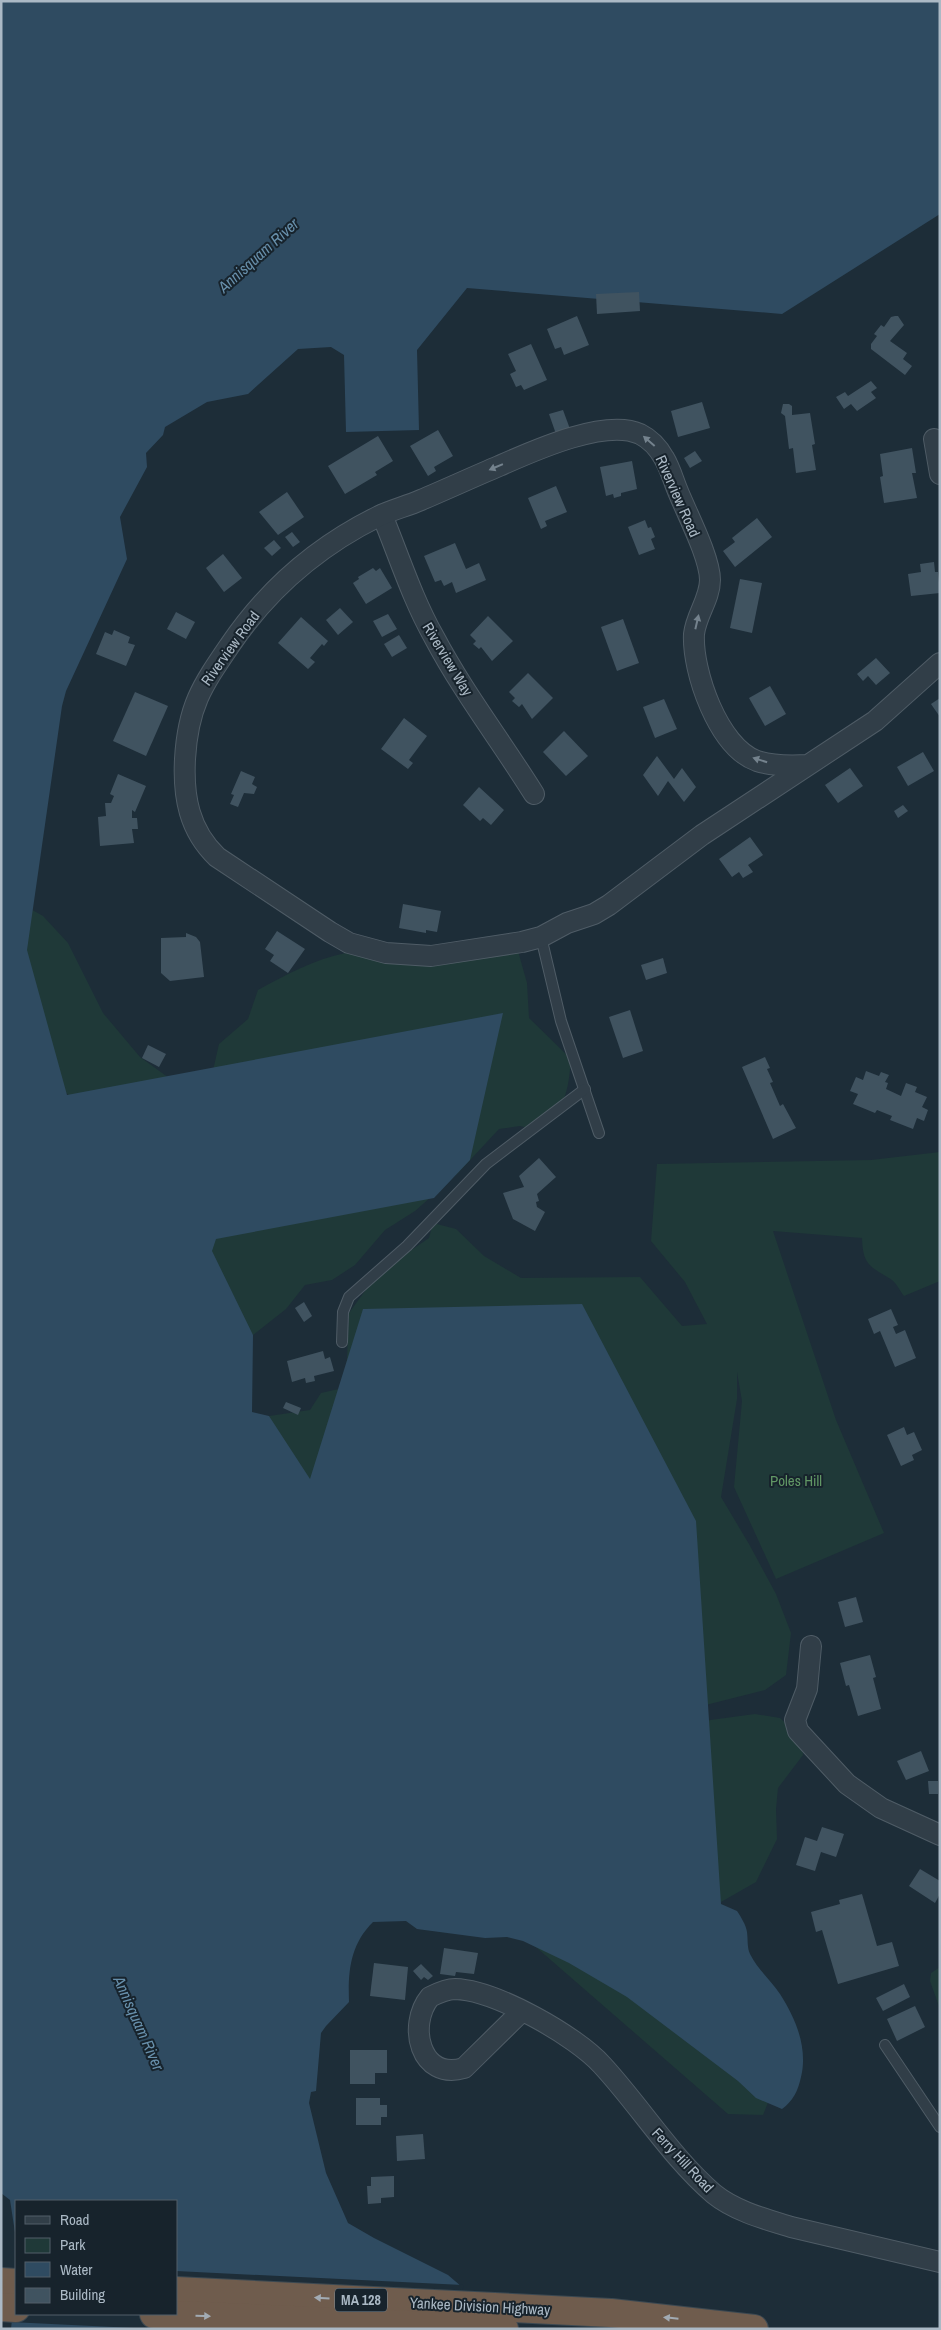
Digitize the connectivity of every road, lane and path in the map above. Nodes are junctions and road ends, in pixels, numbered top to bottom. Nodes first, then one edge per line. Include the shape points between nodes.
1 (934, 440) dead end
2 (940, 474) edge
3 (382, 515) junction
4 (940, 663) edge
5 (808, 765) junction
6 (534, 794) dead end
7 (541, 936) junction
8 (585, 1089) junction
9 (599, 1133) dead end
10 (342, 1342) dead end
11 (811, 1646) dead end
12 (940, 1835) edge
13 (522, 2011) junction
14 (885, 2045) dead end
15 (940, 2127) edge
16 (940, 2262) edge
17 (1, 2282) edge
18 (15, 2283) edge
19 (178, 2291) edge
20 (1, 2307) edge
21 (15, 2308) edge
22 (177, 2315) edge
23 (504, 2329) edge
24 (754, 2329) edge

1 - 2 street
5 -> 3 street, Riverview Road via 789,766 756,760 742,752 723,729 711,707 696,663 694,635 710,580 707,565 662,454 641,435 624,429 584,435 516,458
3 - 6 street, Riverview Way via 410,589 433,637
3 - 7 street, Riverview Road via 330,543 274,589 211,672 192,712 185,754 186,792 194,827 199,838 217,857 349,943 386,953 431,956
4 - 5 street, Riverview Road via 875,721
5 - 7 street, Riverview Road via 702,835 608,906
7 - 8 lane via 561,1020
8 - 9 lane
8 - 10 lane via 486,1164 407,1246 349,1297 343,1312
11 - 12 street via 807,1689 795,1720 798,1732 847,1784 881,1808
13 - 13 street, Ferry Hill Road via 464,2068 444,2070 432,2064 421,2049 419,2037 424,2004 438,1993 455,1989 478,1993
13 - 16 street, Ferry Hill Road via 555,2027 601,2063 695,2175 730,2204 791,2227
14 - 15 lane
17 - 18 highway
24 -> 19 highway, Yankee Division Highway / MA 128 via 675,2318 546,2309
20 - 21 highway
22 -> 23 highway, Yankee Division Highway / MA 128

